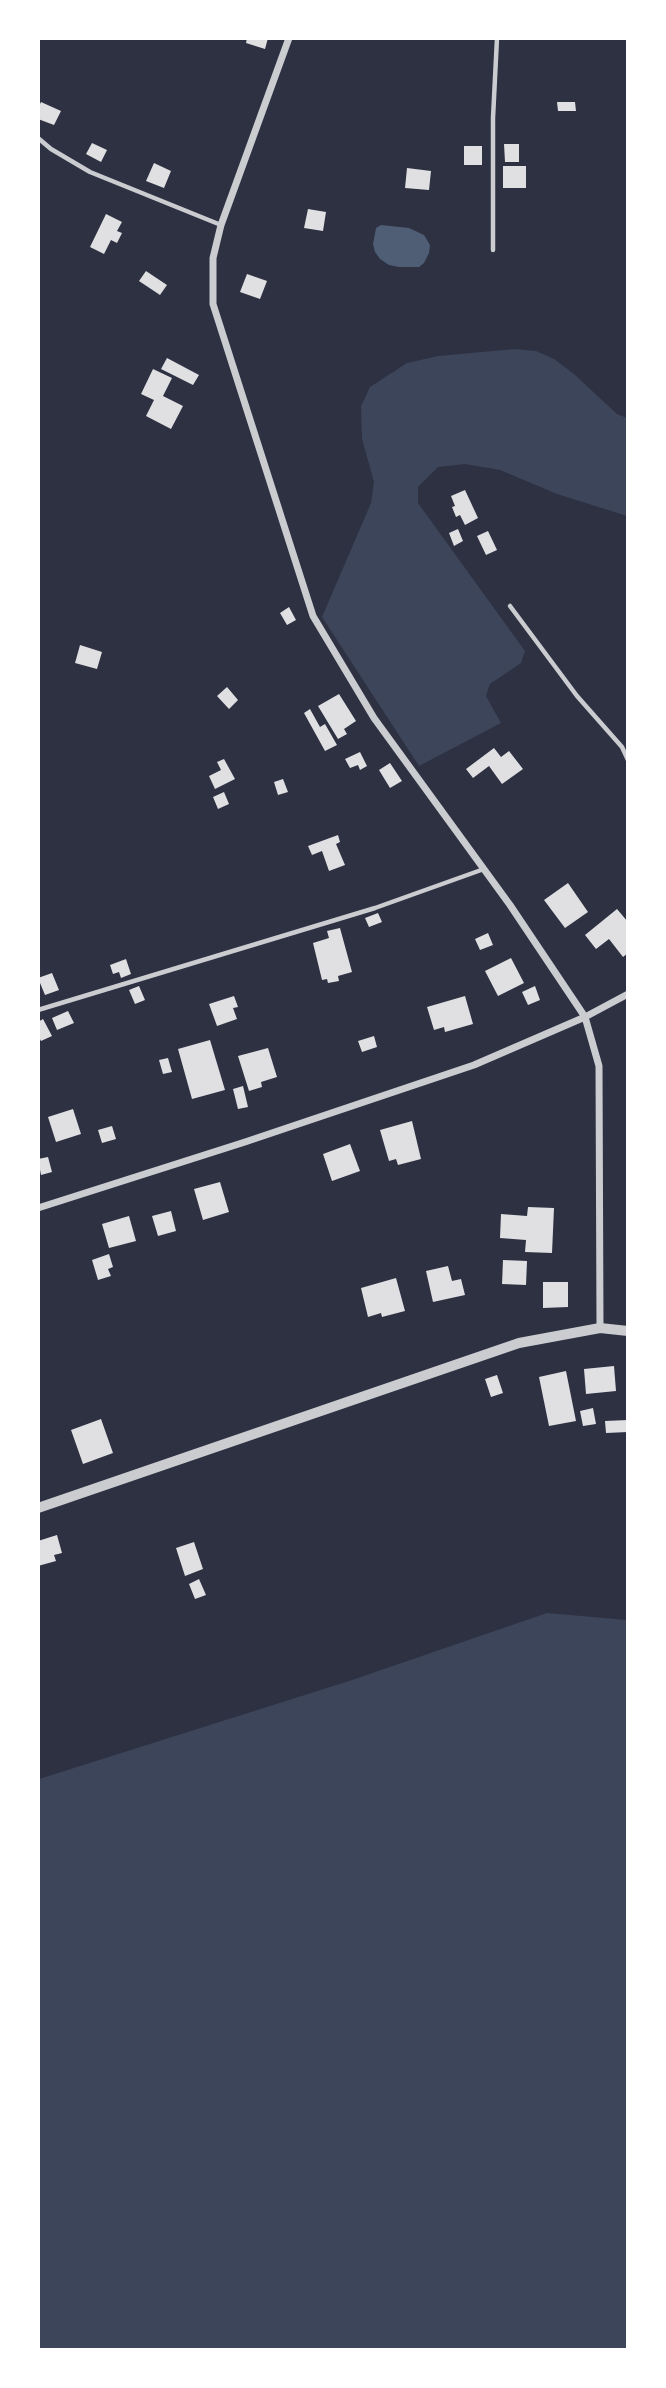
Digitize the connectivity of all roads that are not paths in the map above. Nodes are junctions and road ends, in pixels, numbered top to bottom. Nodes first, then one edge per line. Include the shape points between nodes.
1 (289, 38) edge
2 (497, 38) edge
3 (38, 138) edge
4 (221, 225) junction
5 (494, 250) dead end
6 (510, 606) dead end
7 (628, 760) edge
8 (484, 869) junction
9 (628, 994) edge
10 (38, 1010) edge
11 (585, 1017) junction
12 (38, 1208) edge
13 (600, 1328) junction
14 (628, 1331) edge
15 (38, 1508) edge

1 - 4 street
2 - 5 lane
3 - 4 lane via 90,172
4 - 8 street via 213,258 213,304 313,616 374,718
6 - 7 lane
8 - 10 lane via 375,908
8 - 11 street
9 - 11 street
11 - 12 street via 474,1065
11 - 13 street via 599,1066
13 - 14 street
13 - 15 street via 519,1343

